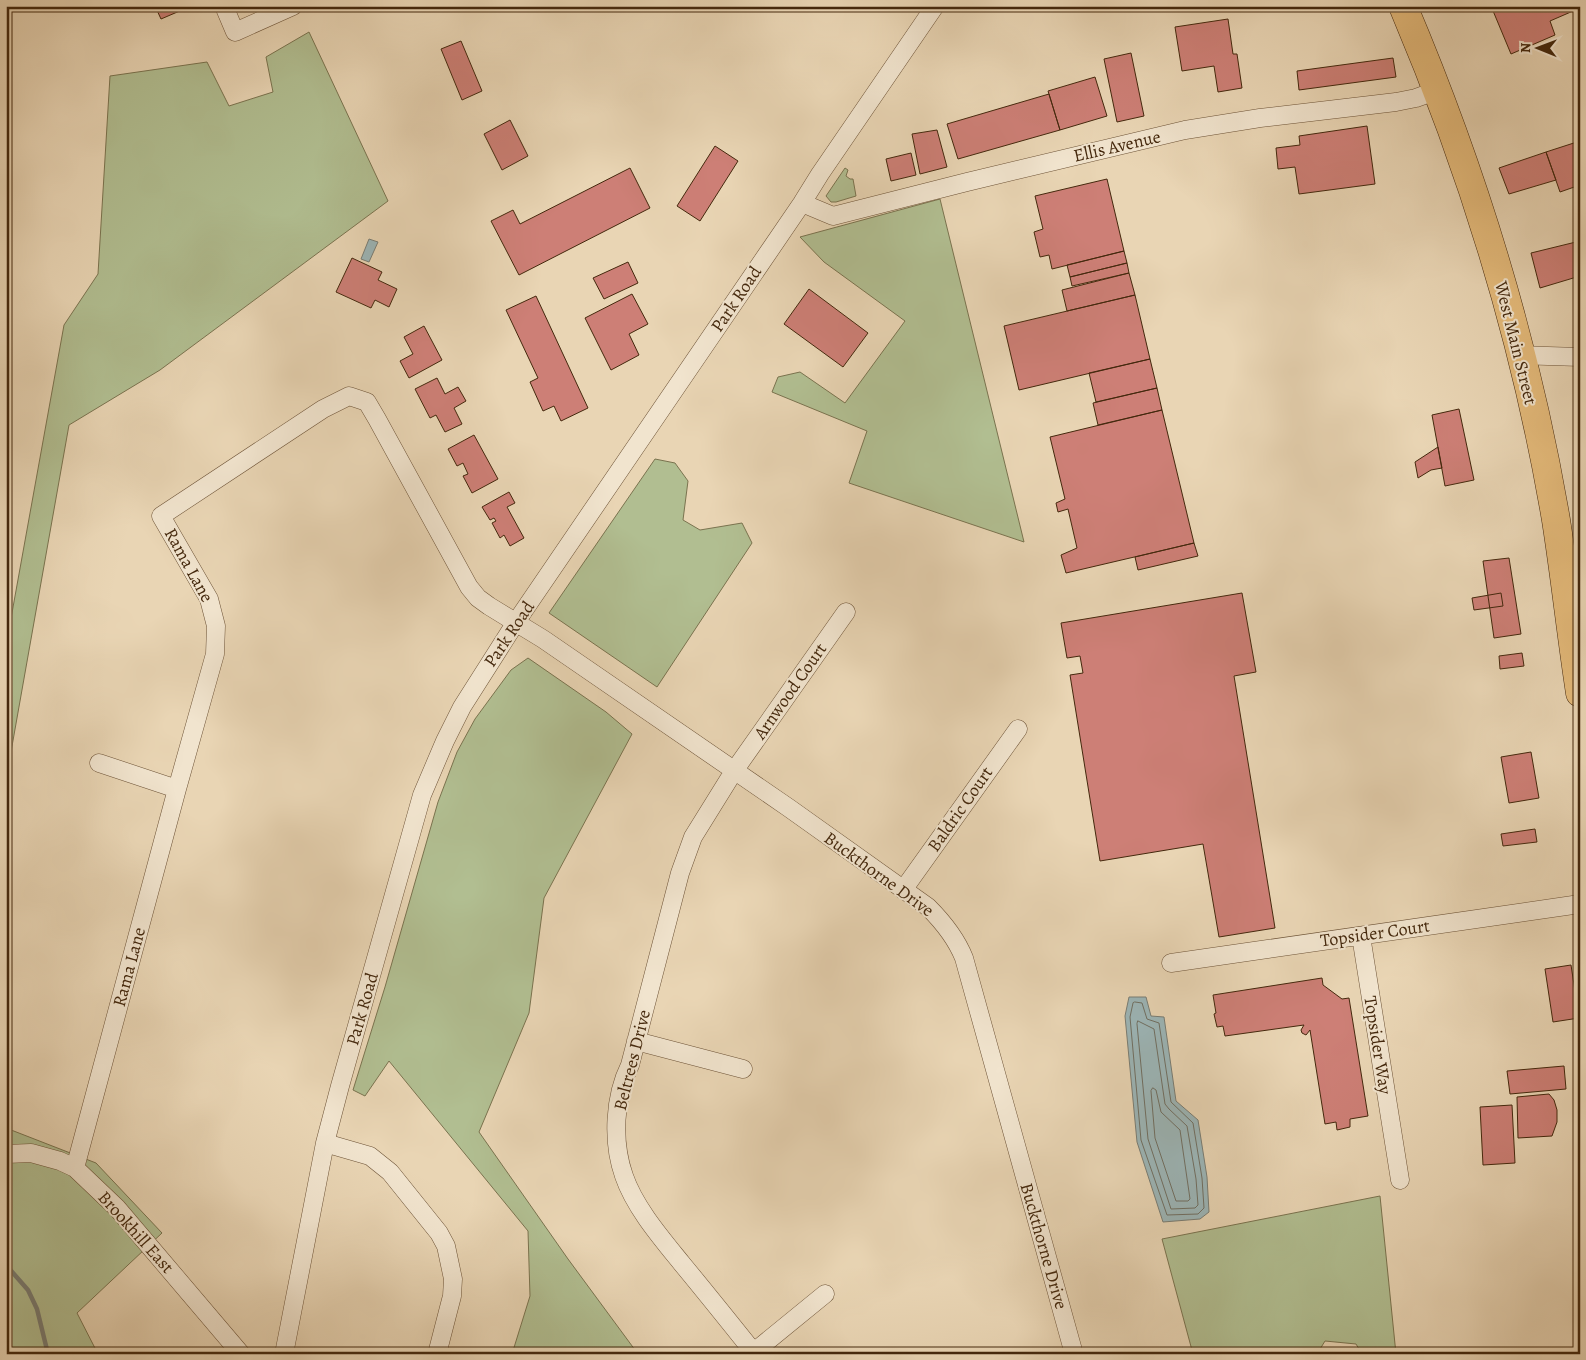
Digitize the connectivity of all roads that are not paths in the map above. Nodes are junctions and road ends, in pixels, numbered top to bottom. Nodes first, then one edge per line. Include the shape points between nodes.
1 (224, 6) edge
2 (293, 6) edge
3 (935, 6) edge
4 (1404, 6) edge
5 (1438, 90) junction
6 (802, 204) junction
7 (1520, 355) junction
8 (1580, 357) edge
9 (846, 612) dead end
10 (516, 622) junction
11 (1580, 692) edge
12 (1018, 729) dead end
13 (99, 763) dead end
14 (734, 771) junction
15 (177, 789) junction
16 (903, 890) junction
17 (1580, 904) edge
18 (1361, 936) junction
19 (1171, 963) dead end
20 (636, 1041) junction
21 (743, 1069) dead end
22 (325, 1143) junction
23 (6, 1154) edge
24 (75, 1168) junction
25 (1400, 1180) dead end
26 (825, 1294) dead end
27 (754, 1353) edge
28 (240, 1354) edge
29 (284, 1354) edge
30 (437, 1354) edge
31 (1074, 1354) edge

1 - 2 street via 235,32
3 - 6 street, Park Road
4 - 5 main road, West Main Street
5 - 6 street, Ellis Avenue via 1396,102 1175,132 833,216
5 - 7 main road, West Main Street via 1476,196
6 - 10 street, Park Road
7 - 8 street
7 - 11 main road, West Main Street via 1556,520
9 - 14 street, Arnwood Court
10 - 14 street, Buckthorne Drive
10 - 15 street, Rama Lane via 478,598 469,587 367,402 348,396 161,516 209,599 216,626 215,654
10 - 22 street, Park Road via 462,707 422,795
12 - 16 street, Baldric Court
13 - 15 street
14 - 16 street, Buckthorne Drive
14 - 20 street, Beltrees Drive via 693,837 684,860
15 - 24 street, Rama Lane
16 - 31 street, Buckthorne Drive via 939,918 959,945 964,958
17 - 18 street, Topsider Court
18 - 19 street, Topsider Court
18 - 25 street, Topsider Way
20 - 21 street
20 - 27 street, Beltrees Drive via 624,1077 618,1113 618,1154 624,1177 634,1198 662,1238
22 - 29 street, Park Road
22 - 30 street via 370,1156 390,1172 446,1246 453,1278 452,1296
23 - 24 street, Brookhill East via 32,1153
24 - 28 street, Brookhill East via 117,1208
26 - 27 street

